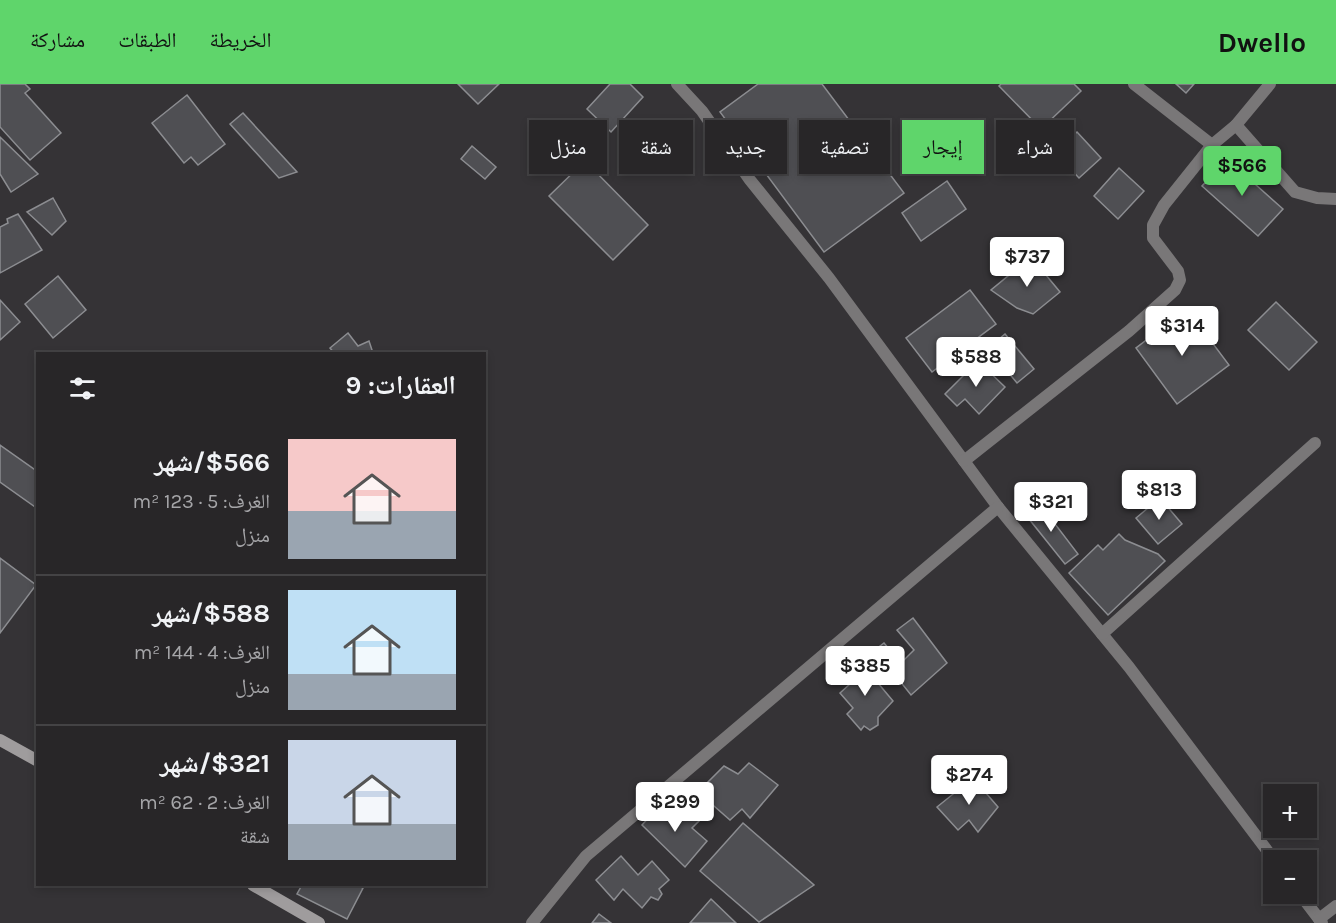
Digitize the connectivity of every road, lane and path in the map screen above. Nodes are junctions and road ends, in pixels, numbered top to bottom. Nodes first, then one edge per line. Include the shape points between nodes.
1 (677, 84) edge
2 (1134, 84) edge
3 (1270, 84) edge
4 (1236, 125) junction
5 (1212, 145) junction
6 (1336, 199) edge
7 (1315, 443) dead end
8 (964, 461) junction
9 (998, 507) junction
10 (1102, 634) junction
11 (0, 740) edge
12 (36, 760) edge
13 (1267, 850) edge
14 (255, 886) edge
15 (1307, 904) edge
16 (1336, 906) edge
17 (1320, 921) edge
18 (319, 923) edge
19 (532, 923) edge

1 - 8 street via 702,111
2 - 5 street
3 - 4 street
4 - 5 street
4 - 6 street via 1295,192
5 - 8 street via 1164,205 1153,225 1153,238 1178,271 1180,280 1175,290
7 - 10 street
8 - 9 street
9 - 10 street
9 - 19 street via 586,856
10 - 13 street
11 - 12 street
14 - 18 street
15 - 17 street
16 - 17 street

